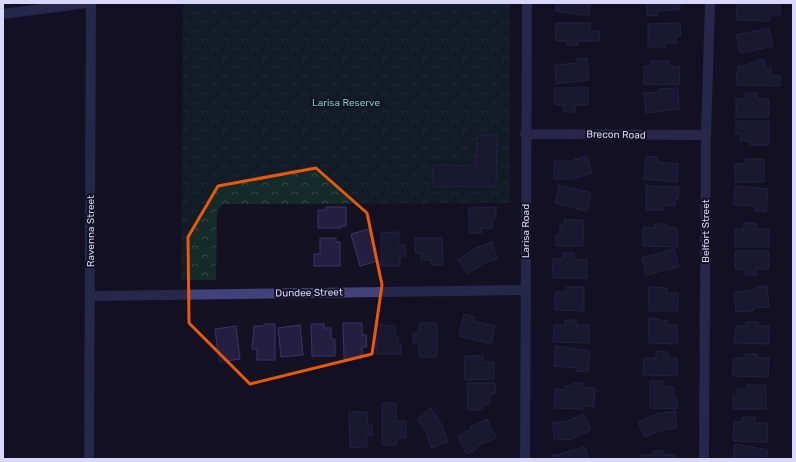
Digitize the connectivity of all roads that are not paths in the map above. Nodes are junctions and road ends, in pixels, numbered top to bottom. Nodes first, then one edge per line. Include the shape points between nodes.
1 (87, 3) edge
2 (91, 3) edge
3 (527, 3) edge
4 (710, 3) edge
5 (3, 14) edge
6 (525, 134) junction
7 (706, 136) junction
8 (526, 290) junction
9 (91, 296) junction
10 (89, 459) edge
11 (526, 459) edge
12 (704, 459) edge

1 - 5 street
2 - 9 street, Ravenna Street
3 - 6 street, Larisa Road
4 - 7 street, Belfort Street
6 - 7 street, Brecon Road
6 - 8 street, Larisa Road
7 - 12 street, Belfort Street
8 - 9 street, Dundee Street
8 - 11 street, Larisa Road
9 - 10 street, Ravenna Street

